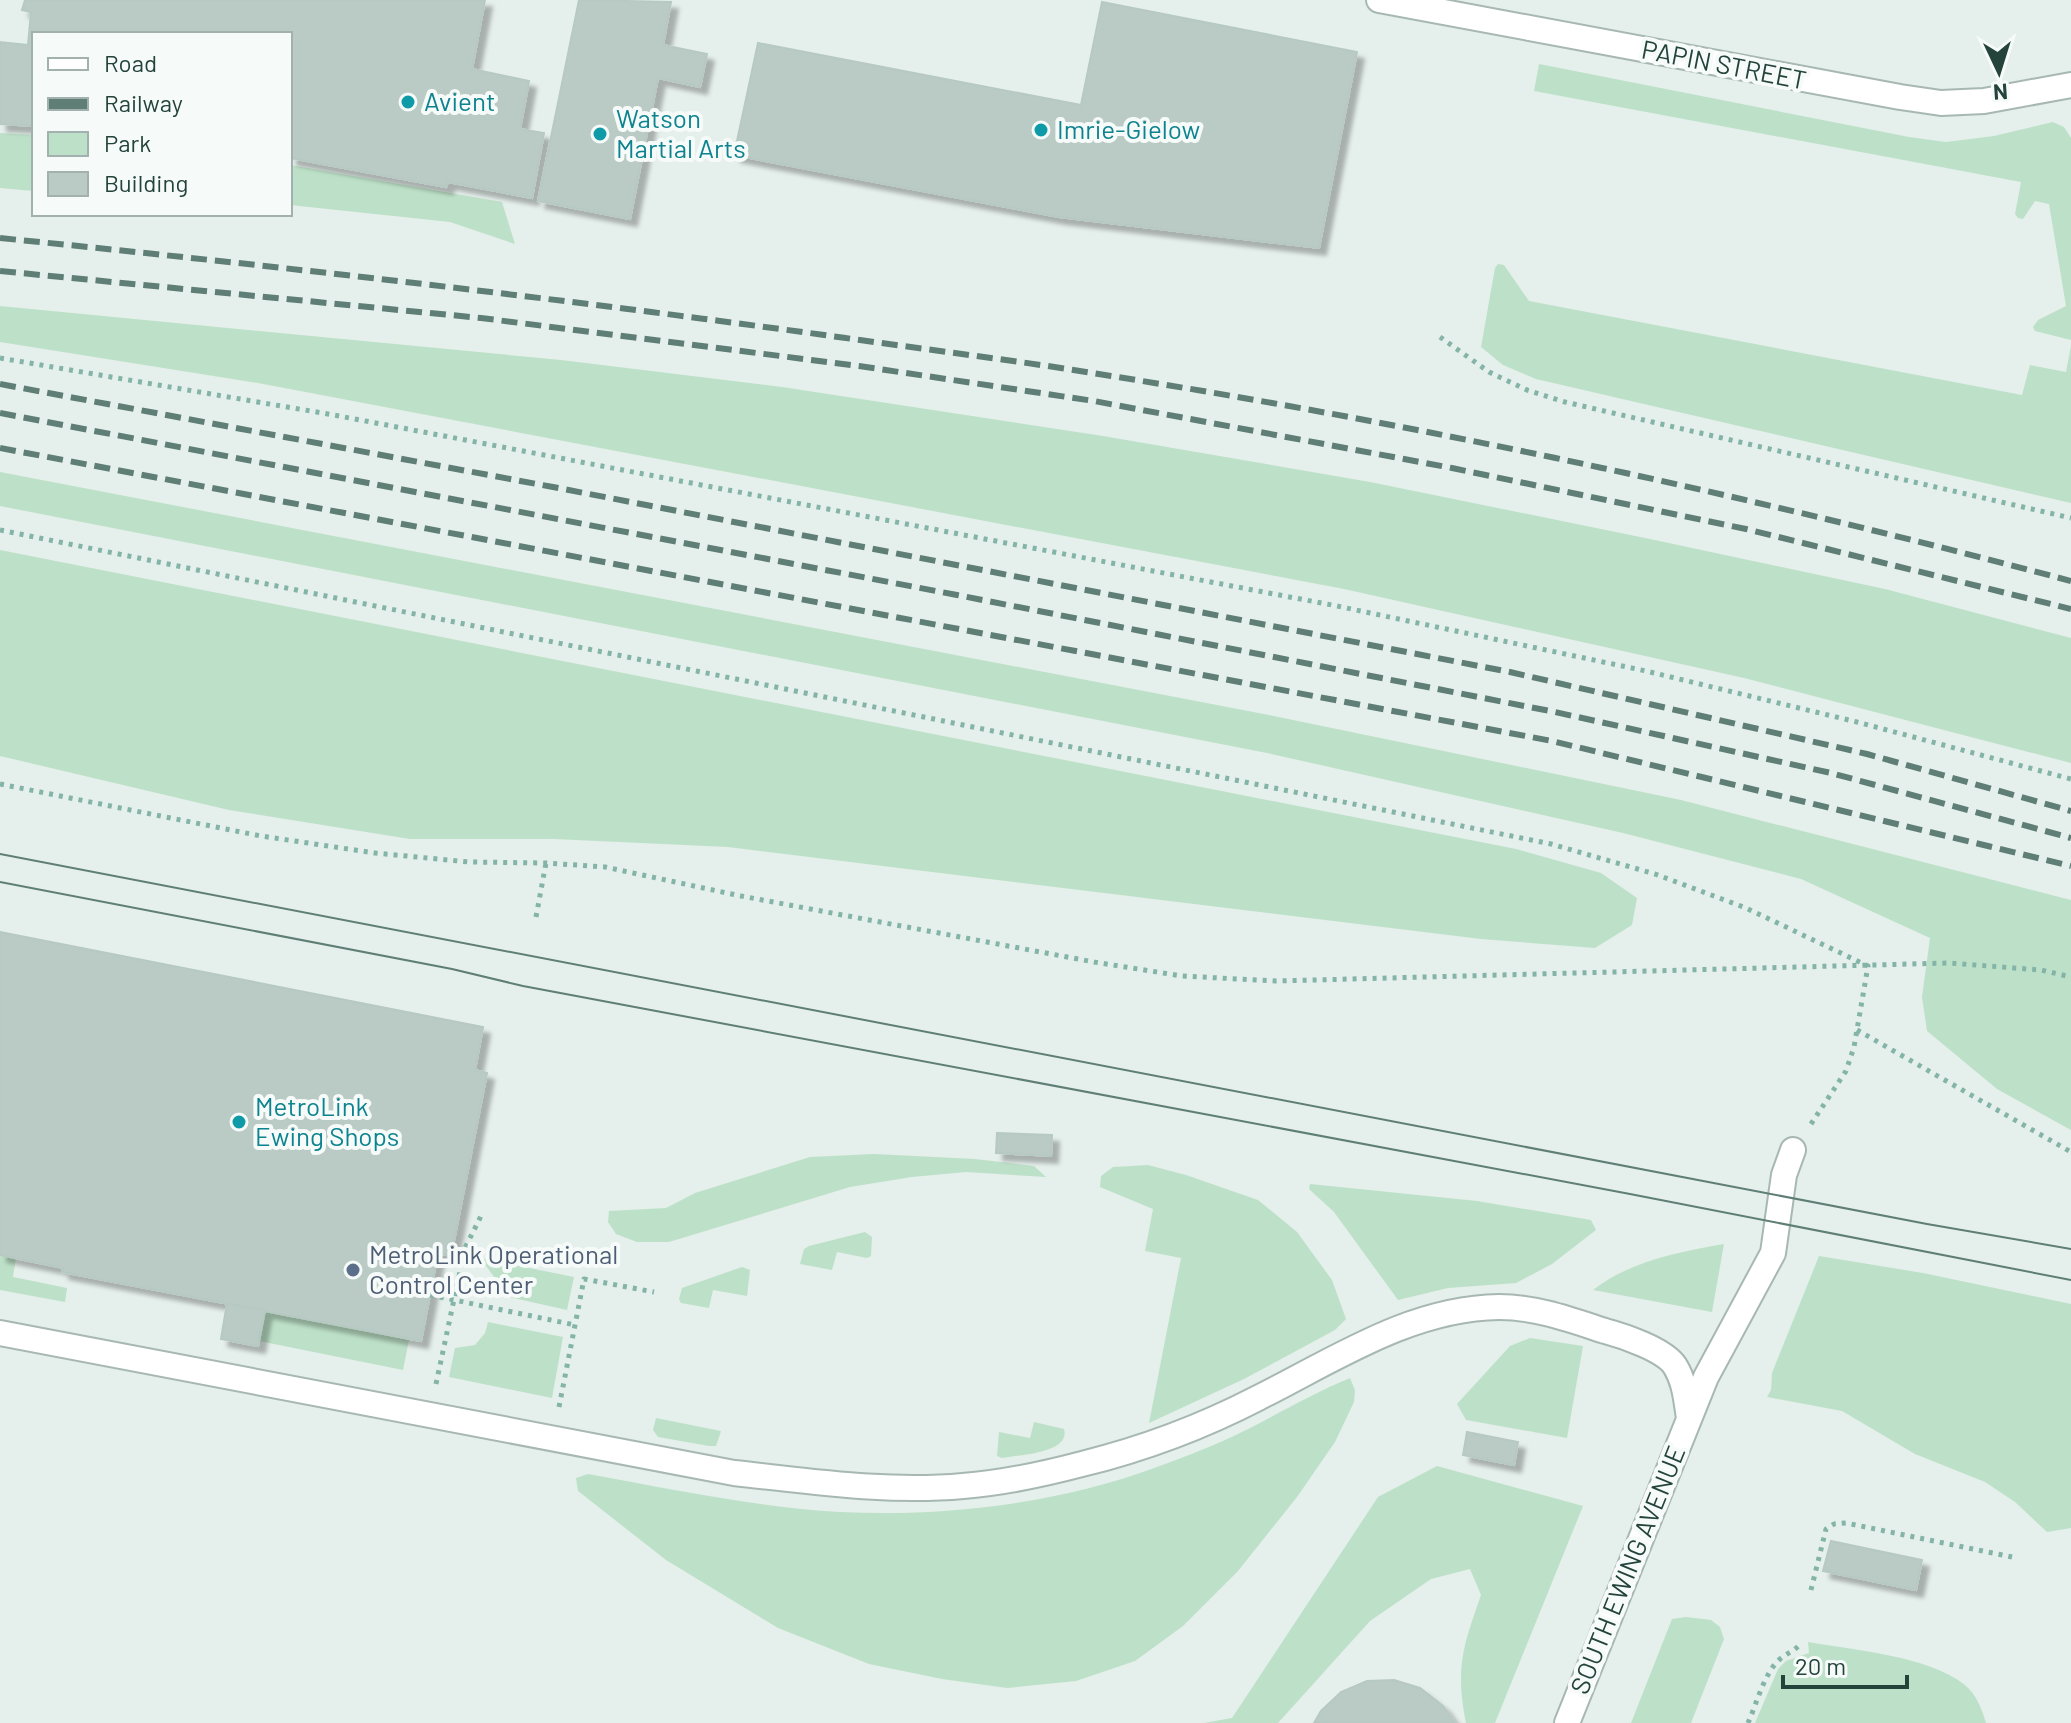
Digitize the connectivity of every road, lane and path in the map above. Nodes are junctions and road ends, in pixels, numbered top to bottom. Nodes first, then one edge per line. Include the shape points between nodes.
1 (1379, 0) edge
2 (2071, 85) edge
3 (1440, 337) dead end
4 (0, 358) edge
5 (2071, 518) edge
6 (0, 530) edge
7 (2071, 779) edge
8 (0, 784) edge
9 (546, 863) junction
10 (536, 917) dead end
11 (1868, 966) junction
12 (2071, 977) edge
13 (1857, 1030) junction
14 (1793, 1150) joint
15 (2071, 1152) edge
16 (481, 1216) dead end
17 (654, 1292) dead end
18 (430, 1295) dead end
19 (454, 1300) junction
20 (575, 1325) junction
21 (0, 1333) edge
22 (436, 1384) dead end
23 (559, 1408) dead end
24 (1689, 1418) junction
25 (2012, 1557) dead end
26 (1811, 1590) dead end
27 (1800, 1644) dead end
28 (1567, 1723) edge
29 (1748, 1723) edge

1 - 2 street, PAPIN STREET via 1941,103
3 - 5 path via 1489,372 1565,402
4 - 7 path via 350,418 1337,606 1646,671
6 - 11 path via 1551,844 1746,908
8 - 9 path via 375,853
9 - 10 path
9 - 11 path via 605,867 1182,976 1276,981
11 - 12 path via 1948,963
11 - 13 path
13 - 14 path via 1846,1071
13 - 15 path
14 - 24 street, SOUTH EWING AVENUE via 1784,1175 1773,1253
16 - 19 path via 465,1248
17 - 20 path via 584,1279
18 - 19 path
19 - 20 path
19 - 22 path
20 - 23 path
21 - 24 street via 734,1473 847,1486 964,1486 1121,1454 1218,1417 1385,1334 1454,1312 1501,1307 1547,1313 1646,1346 1673,1363 1684,1385
24 - 28 street, SOUTH EWING AVENUE
25 - 26 path via 1834,1524 1826,1529
27 - 29 path via 1771,1669

